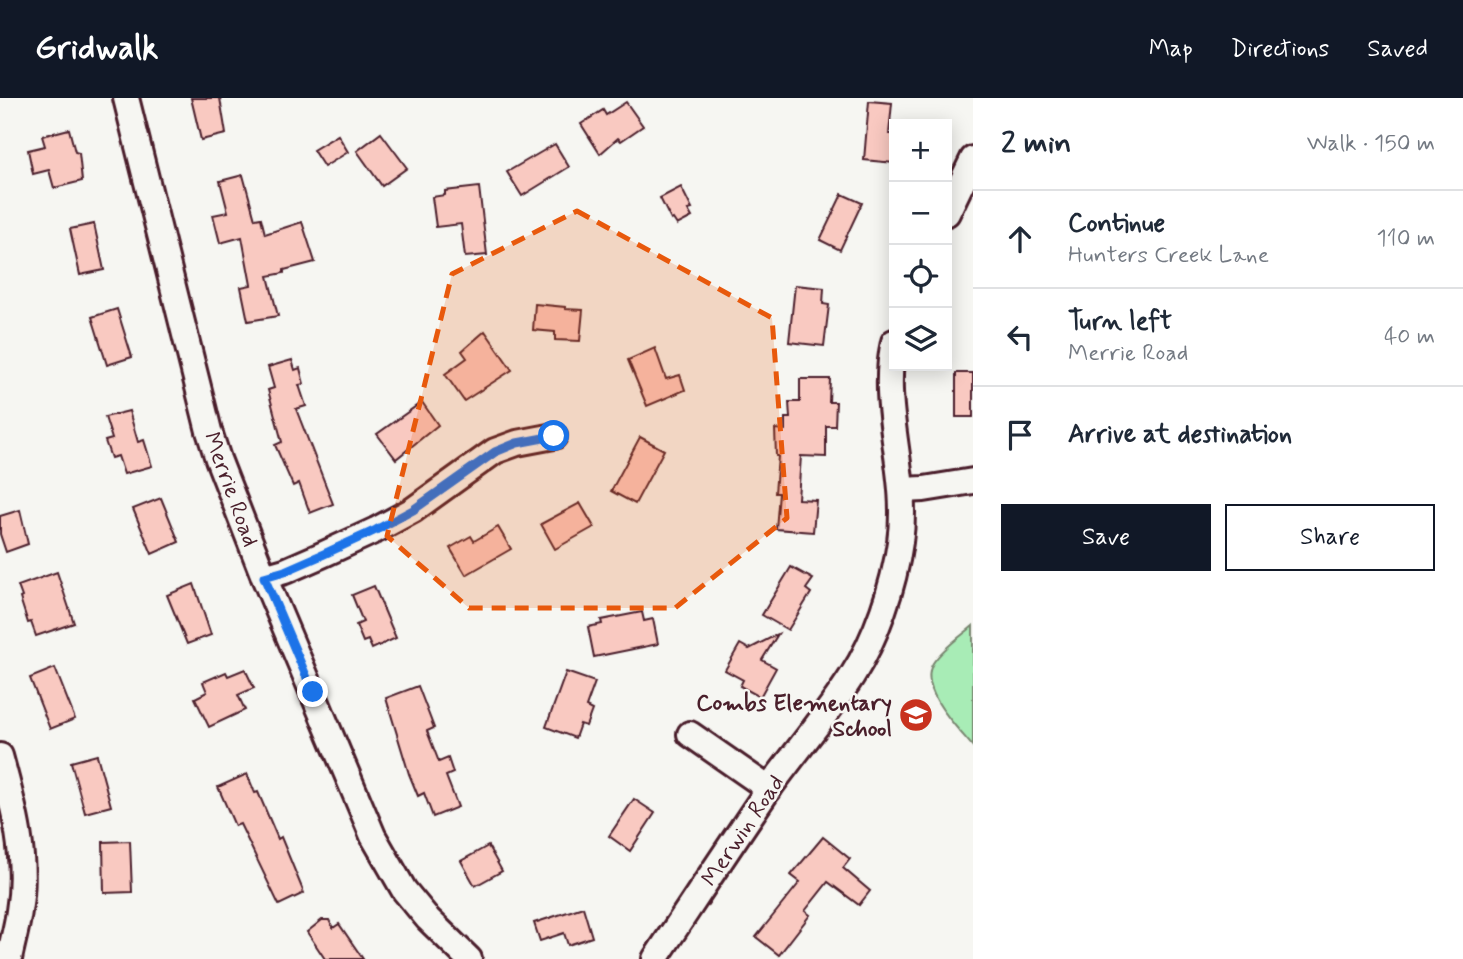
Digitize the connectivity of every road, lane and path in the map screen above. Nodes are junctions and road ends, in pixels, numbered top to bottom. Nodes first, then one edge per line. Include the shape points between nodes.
1 (126, 98) edge
2 (973, 159) edge
3 (952, 203) edge
4 (891, 371) edge
5 (554, 436) dead end
6 (973, 481) edge
7 (902, 490) junction
8 (264, 577) junction
9 (690, 734) dead end
10 (0, 756) edge
11 (769, 789) junction
12 (9, 959) edge
13 (469, 959) edge
14 (654, 959) edge

1 - 8 street, Merrie Road via 209,431
2 - 3 street
4 - 7 street, Merwin Road
5 - 8 street via 495,452 413,510
6 - 7 street
7 - 11 street, Merwin Road via 900,542 891,586 866,649 852,676
8 - 13 street, Merrie Road via 373,836 404,890
9 - 11 street
10 - 12 street via 22,862 20,911
11 - 14 street, Merwin Road

